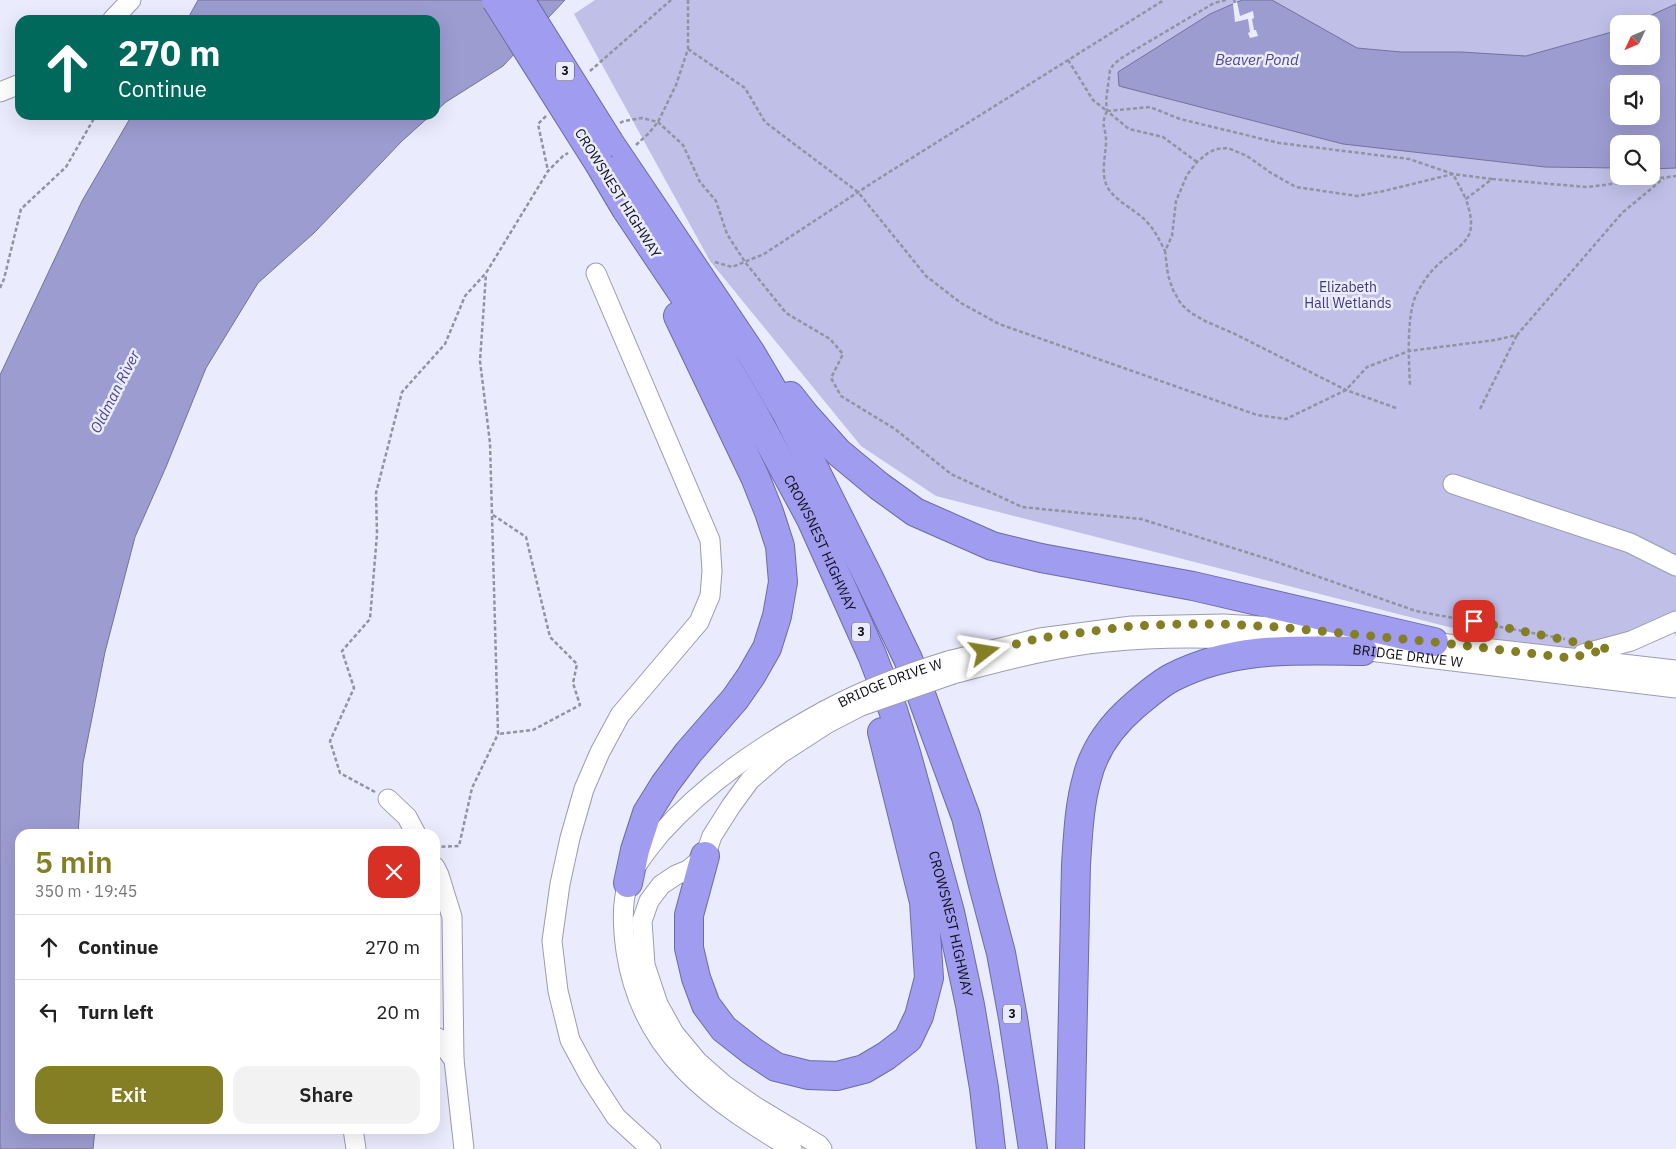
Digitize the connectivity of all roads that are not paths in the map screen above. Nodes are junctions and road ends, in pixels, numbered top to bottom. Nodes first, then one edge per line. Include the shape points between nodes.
1 (130, 0) edge
2 (496, 0) edge
3 (520, 0) edge
4 (116, 15) edge
5 (15, 86) edge
6 (0, 92) edge
7 (615, 145) junction
8 (626, 209) junction
9 (596, 273) dead end
10 (788, 475) junction
11 (1453, 484) dead end
12 (1676, 566) edge
13 (1676, 621) edge
14 (1434, 642) junction
15 (1570, 649) junction
16 (1363, 650) junction
17 (950, 667) junction
18 (1676, 670) edge
19 (1676, 688) edge
20 (826, 717) junction
21 (388, 799) road end
22 (413, 829) edge
23 (704, 856) junction
24 (440, 875) edge
25 (628, 884) junction
26 (440, 1041) edge
27 (454, 1060) junction
28 (354, 1134) edge
29 (356, 1149) edge
30 (464, 1149) edge
31 (651, 1149) edge
32 (792, 1149) edge
33 (822, 1149) edge
34 (991, 1149) edge
35 (1033, 1149) edge
36 (1070, 1149) edge

1 - 4 street
2 - 7 highway, CROWSNEST HIGHWAY, bridge
3 - 7 highway, 3, bridge
5 - 6 street
7 - 8 highway, CROWSNEST HIGHWAY / 3
7 - 14 highway via 805,415 838,452 915,512 992,546 1193,586
7 - 35 highway, CROWSNEST HIGHWAY / 3 via 751,353 787,414 908,659 966,817 1001,953
8 - 10 highway, CROWSNEST HIGHWAY / 3 via 691,306
8 - 25 highway via 755,477 780,546 783,582 767,648 735,700 688,753 647,813
9 - 31 street via 710,540 712,571 710,596 699,622 620,715 587,781 570,838 552,941 558,991 570,1040 616,1117
10 - 23 highway via 866,674 924,902 929,978 919,1016 908,1039 864,1069 837,1076 808,1075 776,1066 724,1029 706,1005 689,948 689,915
10 - 34 highway, CROWSNEST HIGHWAY / 3 via 872,655 907,756 950,912 970,1005
11 - 12 street via 1630,543
13 - 15 street via 1631,641
14 - 15 street, BRIDGE DRIVE W
14 - 17 street, BRIDGE DRIVE W via 1223,624 1132,626 1040,638
15 - 18 street, BRIDGE DRIVE W
16 - 17 street, BRIDGE DRIVE W via 1192,637 1105,642
16 - 19 street, BRIDGE DRIVE W
16 - 36 highway via 1274,650 1201,665 1172,677 1147,694 1119,719 1100,745 1087,777 1076,864
17 - 20 street, BRIDGE DRIVE W, bridge via 890,680 852,696
20 - 23 street, BRIDGE DRIVE W via 750,780 712,836
20 - 25 street, BRIDGE DRIVE W via 770,742 708,788 654,841
21 - 22 street via 407,817
23 - 33 street via 688,870 661,885 649,900 642,921 645,965 658,1004 674,1034 698,1062 723,1084
24 - 27 street via 452,917
25 - 32 street, BRIDGE DRIVE W via 624,931 628,963 636,993 663,1046 686,1073 712,1095
26 - 27 street
27 - 30 street
28 - 29 street

